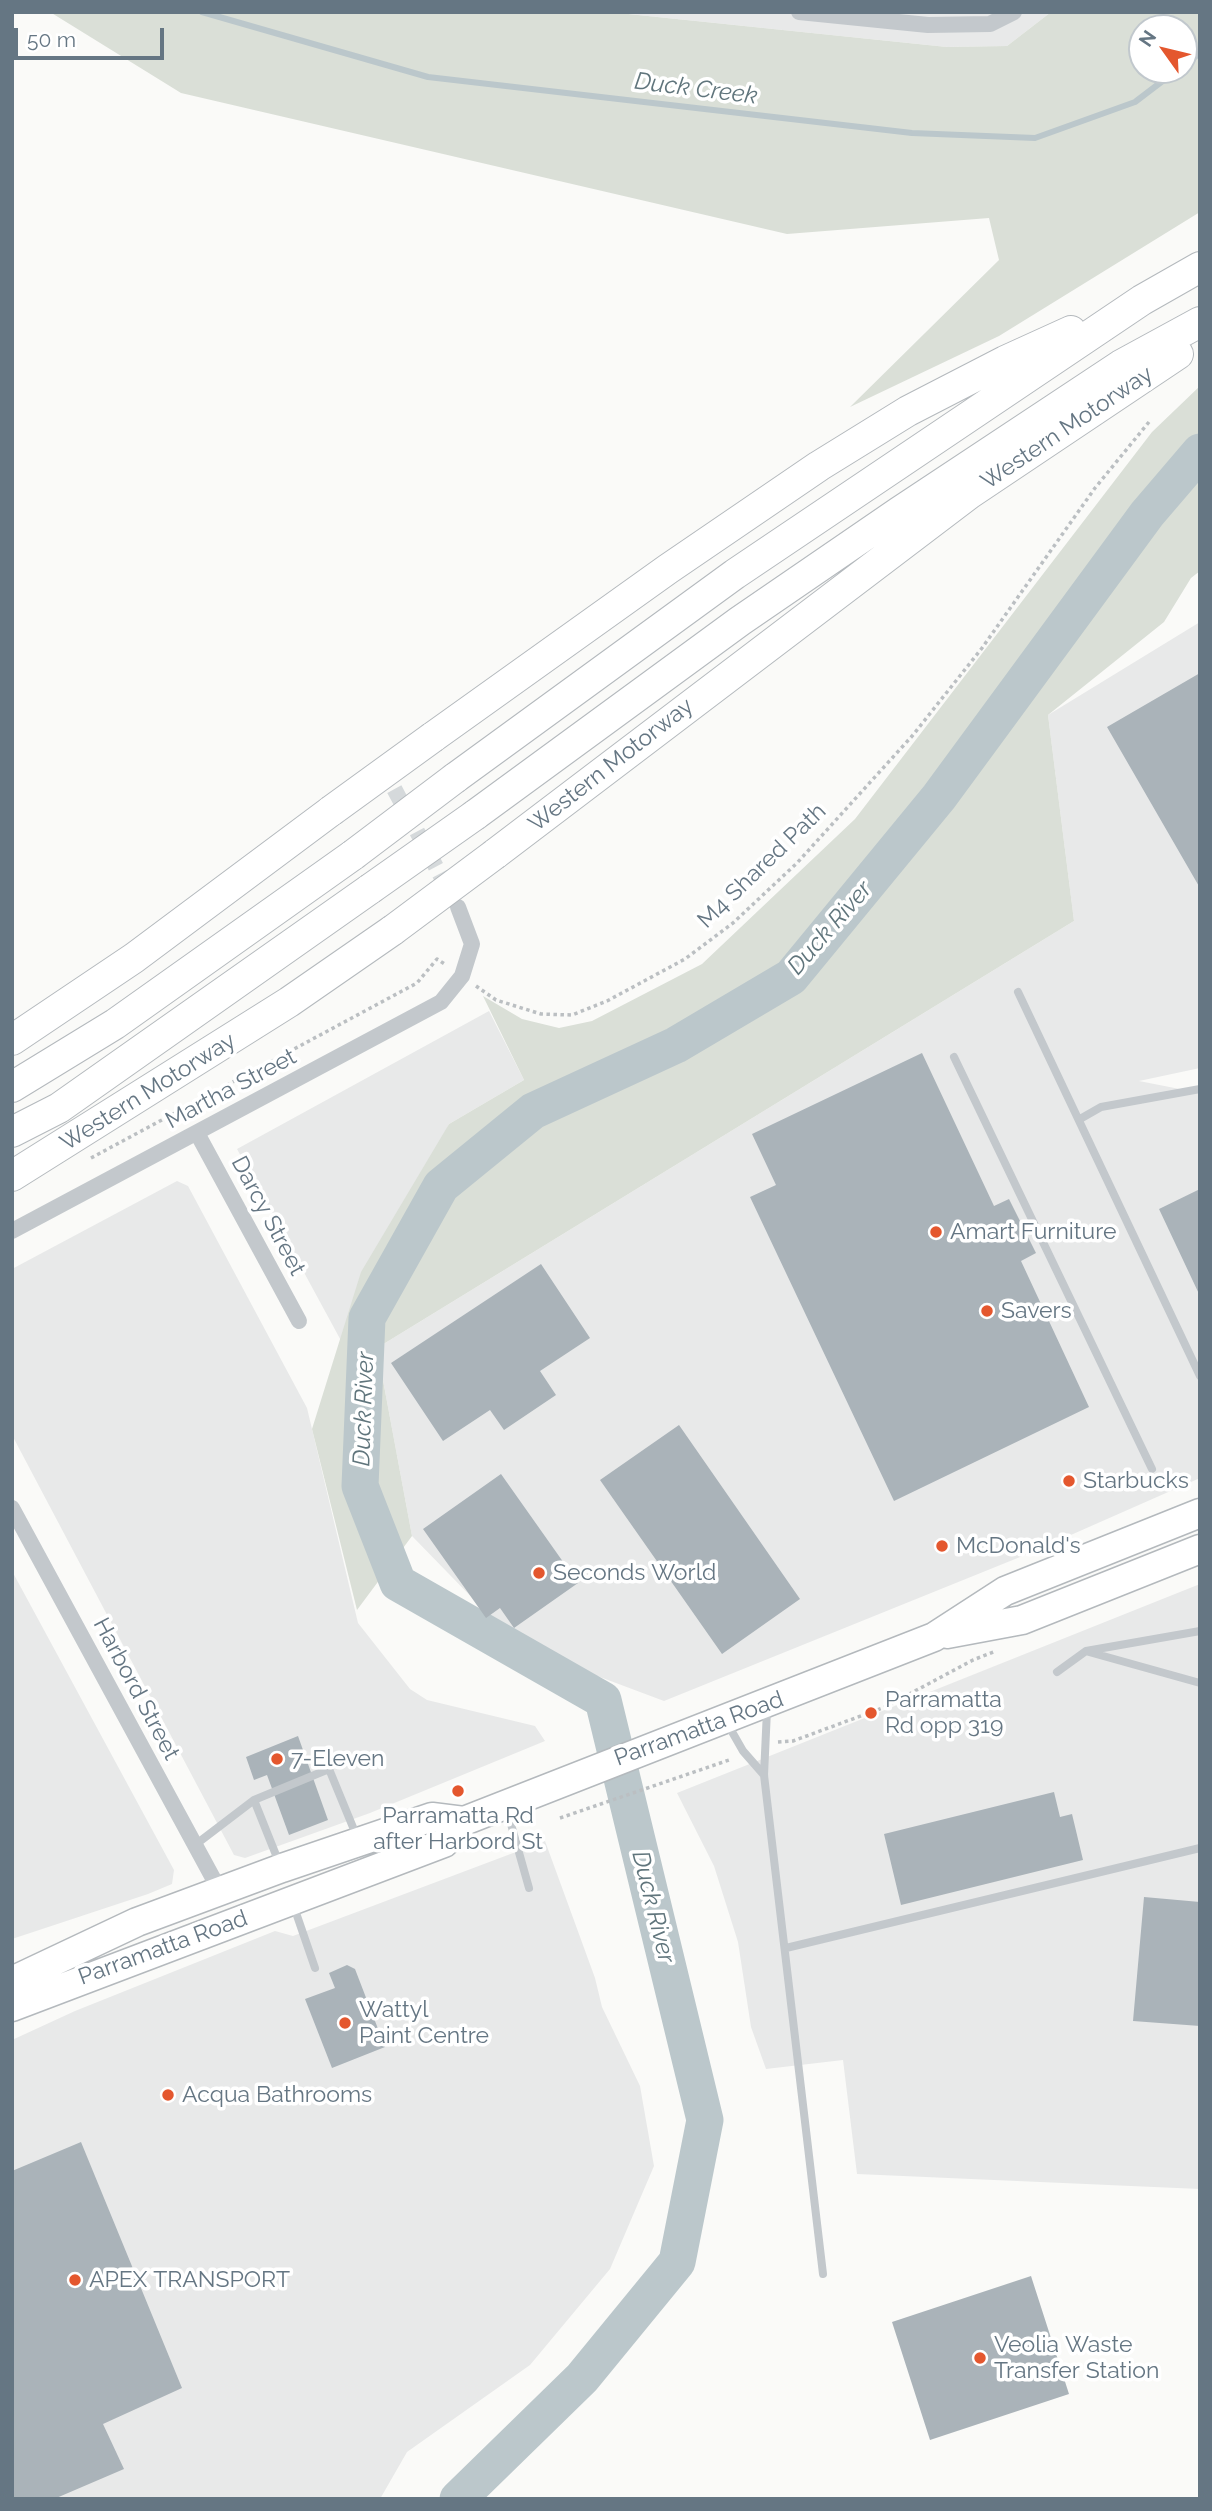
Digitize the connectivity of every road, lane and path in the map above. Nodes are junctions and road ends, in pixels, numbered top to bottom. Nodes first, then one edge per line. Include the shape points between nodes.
1 (799, 12) edge
2 (1014, 12) edge
3 (1200, 267) edge
4 (1142, 300) junction
5 (1200, 322) edge
6 (1200, 339) edge
7 (1123, 378) junction
8 (1149, 422) dead end
9 (458, 907) tunnel mouth
10 (462, 976) junction
11 (1017, 992) dead end
12 (12, 1040) edge
13 (954, 1057) dead end
14 (12, 1087) edge
15 (1200, 1089) edge
16 (59, 1108) junction
17 (1080, 1119) junction
18 (12, 1132) edge
19 (197, 1133) junction
20 (12, 1138) edge
21 (85, 1161) dead end
22 (12, 1176) edge
23 (12, 1231) edge
24 (299, 1321) dead end
25 (1200, 1376) edge
26 (1152, 1469) dead end
27 (12, 1508) edge
28 (1200, 1513) edge
29 (1200, 1549) edge
30 (1200, 1631) edge
31 (934, 1637) junction
32 (997, 1650) dead end
33 (1086, 1651) junction
34 (1058, 1672) dead end
35 (1200, 1683) edge
36 (767, 1704) junction
37 (725, 1719) junction
38 (793, 1741) dead end
39 (697, 1772) dead end
40 (764, 1774) junction
41 (254, 1800) junction
42 (505, 1804) junction
43 (560, 1818) dead end
44 (464, 1821) junction
45 (358, 1841) junction
46 (195, 1845) junction
47 (1200, 1848) edge
48 (282, 1868) junction
49 (529, 1888) dead end
50 (220, 1891) junction
51 (292, 1901) junction
52 (786, 1948) junction
53 (315, 1968) dead end
54 (12, 1981) edge
55 (12, 2007) edge
56 (823, 2274) dead end

1 - 2 street via 928,24 990,24
3 - 4 highway
4 - 12 highway, bridge via 1005,360 908,411 819,466 668,569 134,957
4 - 14 highway, bridge via 735,574 353,855 114,1024
5 - 7 highway, Western Motorway
6 - 7 highway, Western Motorway
7 - 16 highway, Western Motorway, bridge via 740,621 475,815
7 - 22 highway, Western Motorway, bridge via 393,930 289,1003
8 - 10 path, M4 Shared Path via 1095,488 914,735 797,863 733,923 685,959 572,1015 541,1014 496,1000
9 - 10 street via 472,944
10 - 19 street, Martha Street via 441,1002
10 - 21 path, M4 Shared Path via 437,959 417,983
11 - 17 lane
13 - 26 lane
15 - 17 lane via 1101,1107
16 - 18 highway, Western Motorway
16 - 20 highway
17 - 25 lane
19 - 23 street, Martha Street
19 - 24 street, Darcy Street
27 - 46 street, Harbord Street
28 - 31 highway, Parramatta Road via 1005,1591
29 - 31 highway, Parramatta Road via 1022,1620
30 - 33 lane
31 - 36 highway, Parramatta Road
32 - 38 path via 885,1707
33 - 34 lane
33 - 35 lane
36 - 37 highway, Parramatta Road
36 - 40 lane
37 - 40 lane via 743,1751
37 - 42 highway, Parramatta Road
39 - 43 path
40 - 52 lane
41 - 45 lane via 329,1769
41 - 46 lane
41 - 48 lane
42 - 44 highway, Parramatta Road
42 - 49 lane
44 - 45 highway, Parramatta Road via 432,1817
44 - 51 highway, Parramatta Road via 444,1843
45 - 48 highway, Parramatta Road
46 - 50 street, Harbord Street
47 - 52 lane
48 - 50 highway, Parramatta Road
50 - 54 highway, Parramatta Road via 137,1923
51 - 53 lane
51 - 55 highway, Parramatta Road
52 - 56 lane

